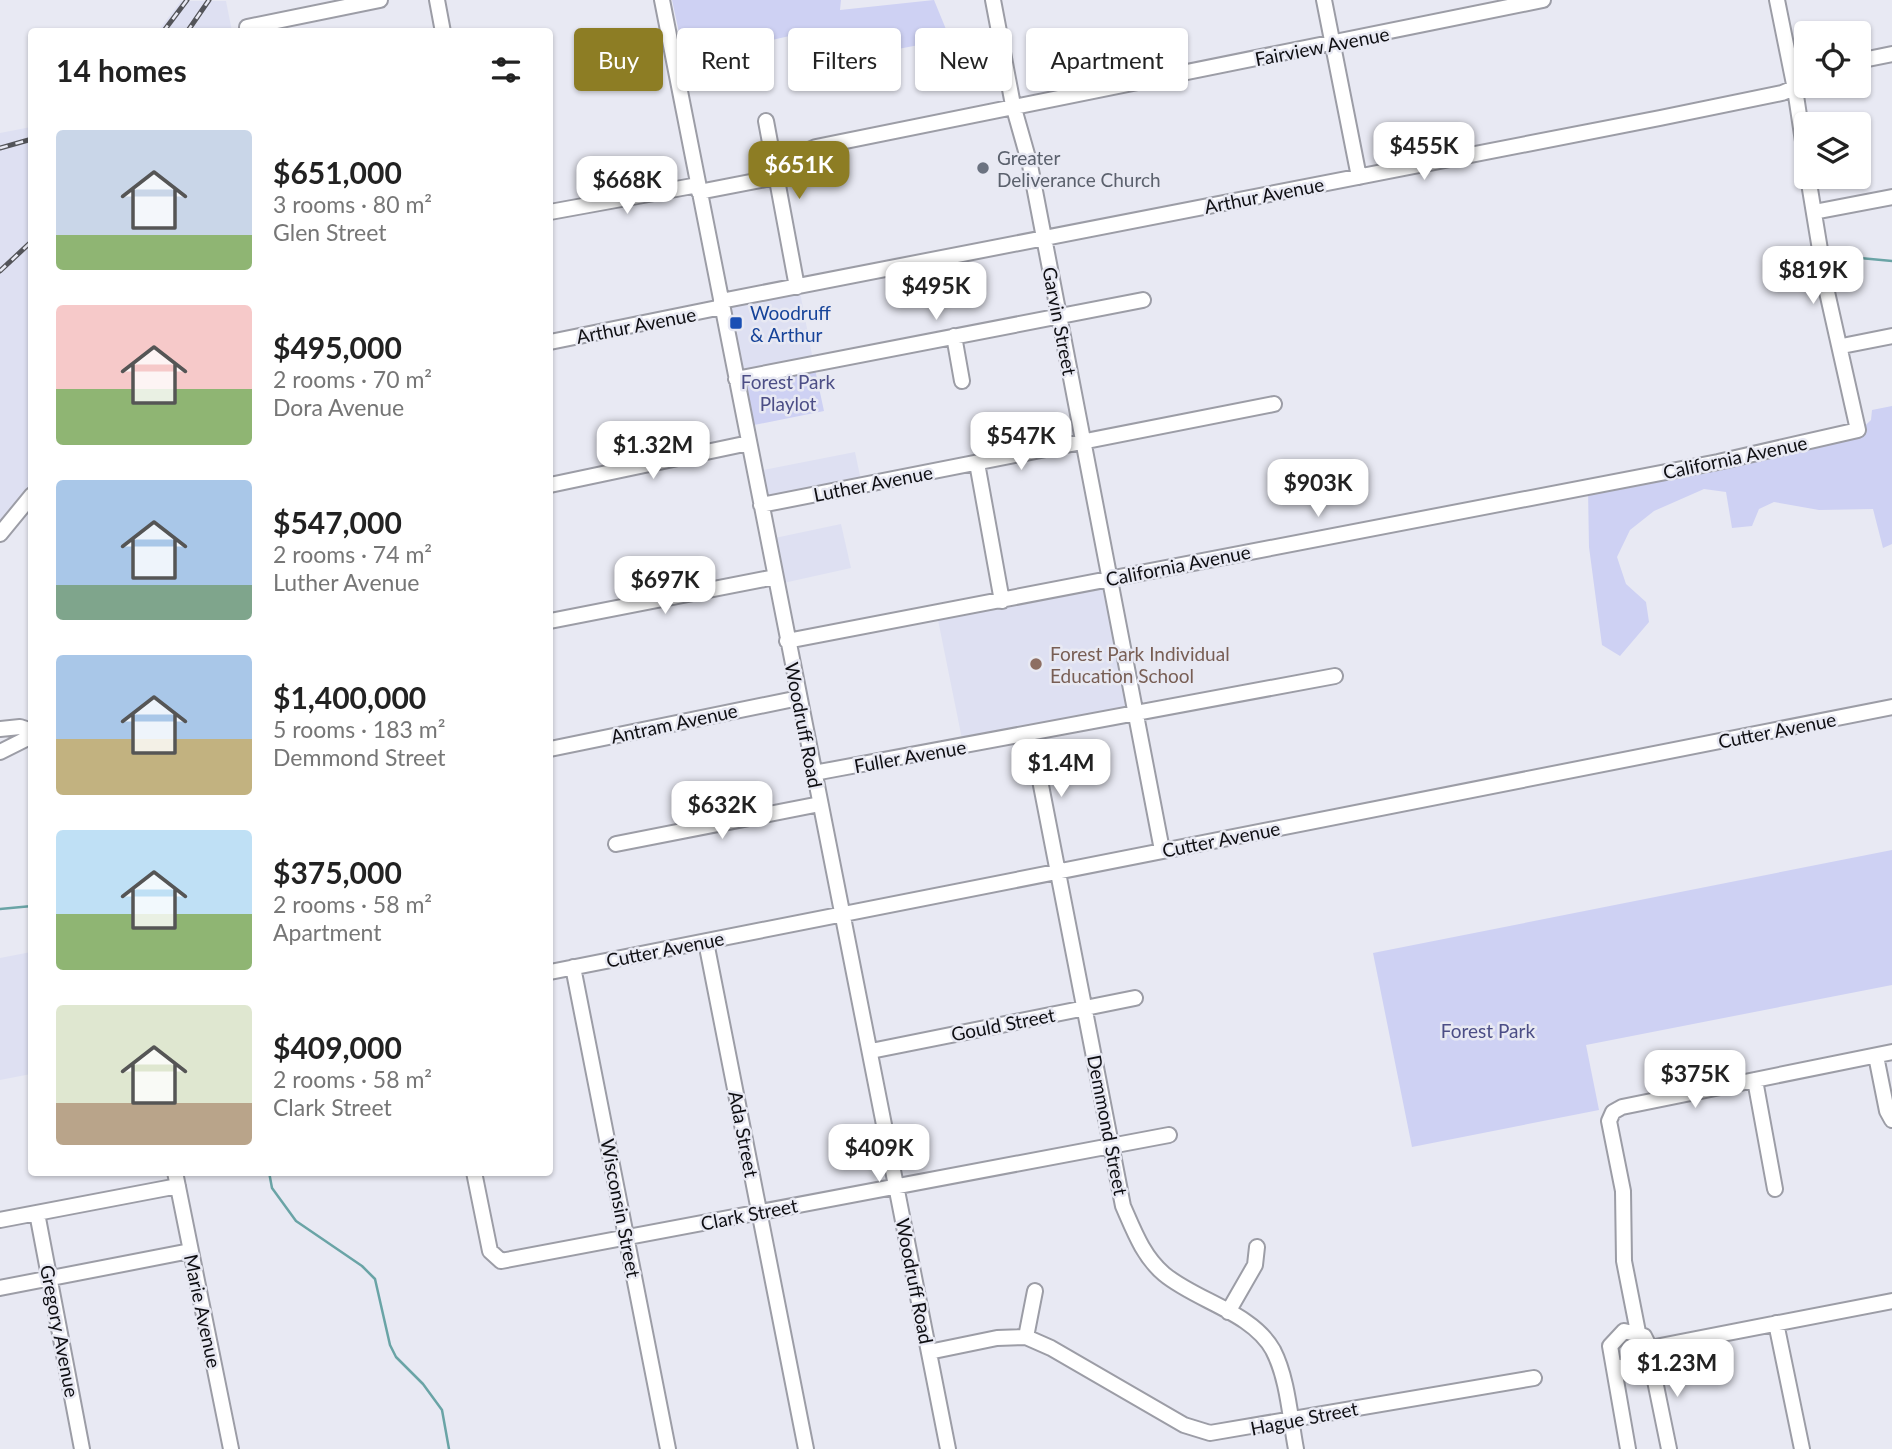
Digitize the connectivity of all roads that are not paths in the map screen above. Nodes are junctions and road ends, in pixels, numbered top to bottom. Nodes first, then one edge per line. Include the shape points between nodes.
1 (380, 0) edge
2 (437, 0) edge
3 (662, 0) edge
4 (993, 0) edge
5 (1324, 0) edge
6 (1543, 0) edge
7 (1777, 0) edge
8 (247, 27) dead end
9 (442, 28) edge
10 (1332, 44) junction
11 (1892, 54) edge
12 (1871, 58) edge
13 (1794, 61) edge
14 (1794, 87) edge
15 (1013, 105) junction
16 (766, 121) dead end
17 (776, 177) junction
18 (1359, 177) junction
19 (699, 189) junction
20 (1810, 189) edge
21 (1892, 197) edge
22 (553, 212) edge
23 (1814, 212) junction
24 (1044, 237) junction
25 (797, 287) junction
26 (1143, 300) dead end
27 (721, 304) junction
28 (1059, 316) junction
29 (954, 336) junction
30 (1892, 336) edge
31 (553, 341) edge
32 (1842, 346) junction
33 (736, 379) junction
34 (962, 381) dead end
35 (1274, 404) dead end
36 (749, 443) junction
37 (1084, 443) junction
38 (977, 463) junction
39 (553, 484) edge
40 (28, 500) edge
41 (761, 505) junction
42 (0, 534) edge
43 (775, 577) junction
44 (1110, 578) junction
45 (1002, 601) junction
46 (553, 620) edge
47 (787, 641) junction
48 (1335, 676) dead end
49 (799, 698) junction
50 (1892, 707) edge
51 (1136, 715) junction
52 (0, 729) edge
53 (28, 731) edge
54 (1031, 734) junction
55 (28, 735) edge
56 (553, 748) edge
57 (0, 752) edge
58 (814, 773) junction
59 (820, 804) junction
60 (616, 844) dead end
61 (1162, 850) junction
62 (1057, 871) junction
63 (844, 913) junction
64 (706, 942) junction
65 (573, 967) junction
66 (553, 971) edge
67 (1135, 998) dead end
68 (1085, 1008) junction
69 (871, 1051) junction
70 (1892, 1052) edge
71 (1876, 1056) junction
72 (1755, 1080) junction
73 (1892, 1120) edge
74 (1169, 1135) dead end
75 (1113, 1145) junction
76 (475, 1176) edge
77 (177, 1179) edge
78 (897, 1184) junction
79 (1775, 1189) dead end
80 (759, 1212) junction
81 (37, 1213) junction
82 (0, 1220) edge
83 (627, 1238) junction
84 (1257, 1247) dead end
85 (190, 1251) junction
86 (50, 1278) junction
87 (0, 1289) edge
88 (1035, 1291) dead end
89 (1892, 1301) edge
90 (1228, 1312) junction
91 (1776, 1323) junction
92 (1638, 1332) junction
93 (1026, 1337) junction
94 (929, 1352) junction
95 (1649, 1355) junction
96 (1614, 1365) junction
97 (1534, 1378) dead end
98 (1291, 1421) junction
99 (82, 1449) edge
100 (231, 1449) edge
101 (668, 1449) edge
102 (806, 1449) edge
103 (948, 1449) edge
104 (1296, 1449) edge
105 (1628, 1449) edge
106 (1669, 1449) edge
107 (1802, 1449) edge

1 - 8 street
2 - 9 street
3 - 19 street, Woodruff Road
4 - 15 street, Garvin Street
5 - 10 street
6 - 10 street, Fairview Avenue
7 - 13 street
10 - 15 street, Fairview Avenue
10 - 18 street
11 - 12 street
14 - 18 street, Arthur Avenue
15 - 17 street, Fairview Avenue via 816,146 798,155
15 - 24 street, Garvin Street
16 - 17 street
17 - 19 street
17 - 25 street
18 - 24 street, Arthur Avenue
19 - 22 street
19 - 27 street, Woodruff Road
20 - 23 street
21 - 23 street
23 - 32 street
24 - 25 street, Arthur Avenue
24 - 28 street, Garvin Street
25 - 27 street, Arthur Avenue
26 - 28 street
27 - 31 street, Arthur Avenue
27 - 33 street, Woodruff Road
28 - 29 street
28 - 37 street, Garvin Street
29 - 33 street
29 - 34 street
30 - 32 street
32 - 44 street, California Avenue via 1858,430 1718,462
33 - 36 street, Woodruff Road
35 - 37 street, Luther Avenue
36 - 39 street
36 - 41 street, Woodruff Road
37 - 38 street, Luther Avenue
37 - 44 street, Garvin Street
38 - 41 street, Luther Avenue
38 - 45 street
40 - 42 street
41 - 43 street, Woodruff Road
43 - 46 street
43 - 47 street, Woodruff Road
44 - 45 street, California Avenue
44 - 51 street, Garvin Street
45 - 47 street, California Avenue
47 - 49 street, Woodruff Road
48 - 51 street, Fuller Avenue
49 - 56 street, Antram Avenue
49 - 58 street, Woodruff Road
50 - 61 street, Cutter Avenue
51 - 54 street, Fuller Avenue
51 - 61 street, Garvin Street
52 - 53 street
54 - 58 street, Fuller Avenue
54 - 62 street, Demmond Street
55 - 57 street
58 - 59 street, Woodruff Road
59 - 60 street
59 - 63 street, Woodruff Road
61 - 62 street, Cutter Avenue
62 - 63 street, Cutter Avenue
62 - 68 street, Demmond Street
63 - 64 street, Cutter Avenue
63 - 69 street, Woodruff Road
64 - 65 street, Cutter Avenue
64 - 80 street, Ada Street
65 - 66 street, Cutter Avenue
65 - 83 street, Wisconsin Street
67 - 68 street, Gould Street
68 - 69 street, Gould Street
68 - 75 street, Demmond Street
69 - 78 street, Woodruff Road
70 - 71 street
71 - 72 street
71 - 73 street
72 - 79 street
72 - 92 street via 1613,1112 1609,1121 1623,1191 1624,1261
74 - 75 street, Clark Street
75 - 78 street, Clark Street
75 - 90 street, Demmond Street via 1123,1206 1140,1246 1184,1289
76 - 83 street, Clark Street via 490,1251 501,1261
77 - 81 street
77 - 85 street, Marie Avenue
78 - 80 street, Clark Street
78 - 94 street, Woodruff Road
80 - 83 street, Clark Street
80 - 102 street, Ada Street
81 - 82 street
81 - 86 street, Gregory Avenue
83 - 101 street, Wisconsin Street
84 - 90 street via 1255,1265
85 - 86 street
85 - 100 street, Marie Avenue
86 - 87 street
86 - 99 street, Gregory Avenue
88 - 93 street
89 - 91 street
90 - 98 street, Demmond Street via 1272,1348
91 - 95 street
91 - 107 street
92 - 95 street
92 - 96 street via 1624,1331 1613,1339 1609,1353
93 - 94 street, Hague Street
93 - 98 street, Hague Street via 1184,1425 1210,1433
94 - 103 street, Woodruff Road
95 - 96 street via 1632,1372
95 - 106 street
96 - 105 street
97 - 98 street, Hague Street
98 - 104 street, Demmond Street

